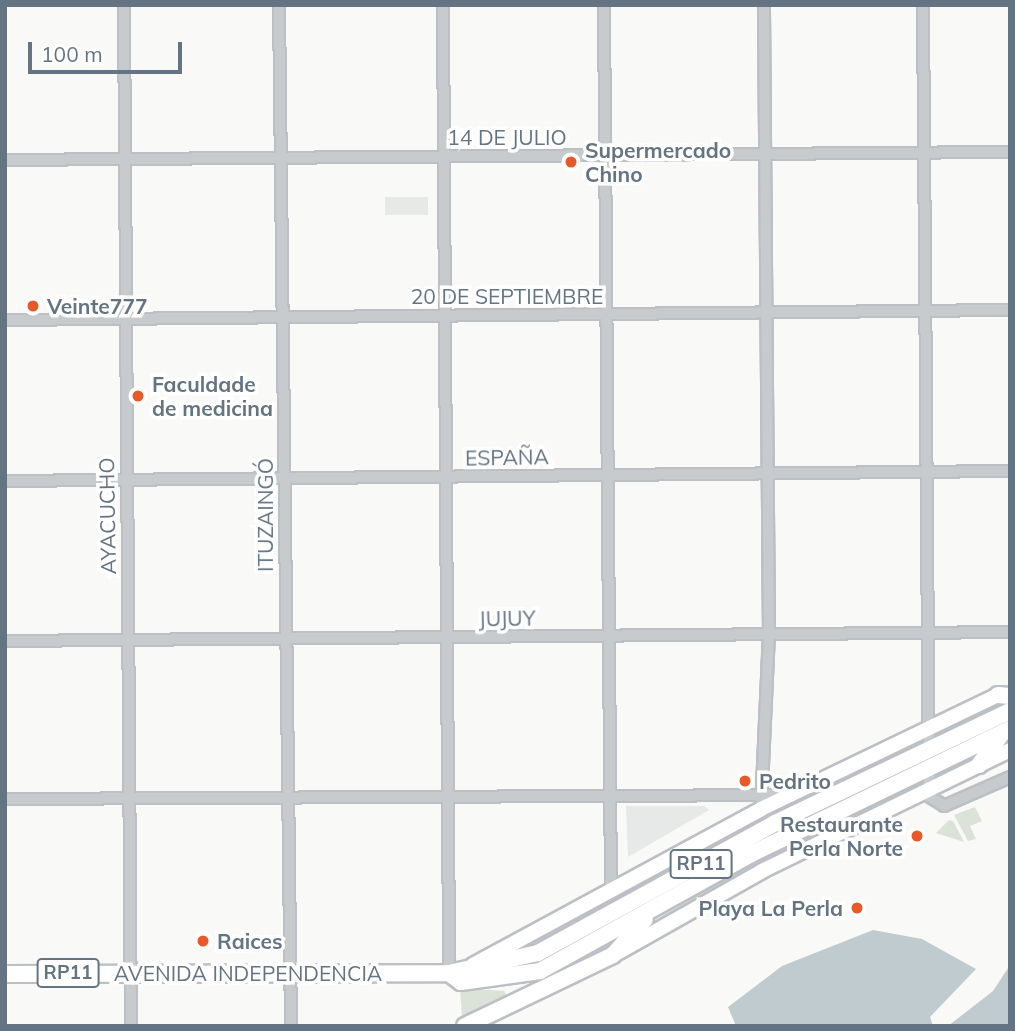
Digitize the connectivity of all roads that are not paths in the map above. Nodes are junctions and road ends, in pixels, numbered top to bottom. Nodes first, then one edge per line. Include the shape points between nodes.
1 (124, 5) edge
2 (279, 5) edge
3 (443, 5) edge
4 (604, 5) edge
5 (764, 5) edge
6 (923, 5) edge
7 (924, 152) junction
8 (1010, 152) edge
9 (765, 154) junction
10 (605, 155) junction
11 (444, 156) junction
12 (280, 158) junction
13 (125, 159) junction
14 (5, 160) edge
15 (1010, 310) edge
16 (925, 312) junction
17 (766, 313) junction
18 (606, 314) junction
19 (445, 316) junction
20 (281, 317) junction
21 (126, 318) junction
22 (5, 320) edge
23 (1010, 471) edge
24 (927, 472) junction
25 (768, 474) junction
26 (608, 475) junction
27 (286, 477) junction
28 (446, 477) junction
29 (125, 480) junction
30 (5, 481) edge
31 (1010, 632) edge
32 (927, 633) junction
33 (769, 634) junction
34 (609, 636) junction
35 (447, 637) junction
36 (283, 639) junction
37 (128, 640) junction
38 (5, 641) edge
39 (1006, 693) edge
40 (1010, 711) edge
41 (928, 727) junction
42 (1007, 730) edge
43 (928, 749) junction
44 (1010, 750) edge
45 (979, 765) junction
46 (928, 767) junction
47 (1010, 777) edge
48 (926, 790) junction
49 (765, 793) junction
50 (611, 794) junction
51 (448, 795) junction
52 (788, 796) junction
53 (286, 797) junction
54 (130, 798) junction
55 (5, 799) edge
56 (761, 809) junction
57 (611, 890) junction
58 (654, 909) junction
59 (613, 955) junction
60 (471, 966) junction
61 (290, 972) junction
62 (130, 973) junction
63 (449, 973) junction
64 (5, 974) edge
65 (493, 981) junction
66 (539, 989) junction
67 (131, 1026) edge
68 (291, 1026) edge
69 (465, 1026) edge

1 - 13 street, AYACUCHO
2 - 12 street, ITUZAINGÓ
3 - 11 street
4 - 10 street
5 - 9 street
6 - 7 street
7 - 8 street, 14 DE JULIO
7 - 9 street, 14 DE JULIO
7 - 16 street
9 - 10 street, 14 DE JULIO
9 - 17 street
10 - 11 street, 14 DE JULIO
10 - 18 street
11 - 12 street, 14 DE JULIO
11 - 19 street
12 - 13 street, 14 DE JULIO
12 - 20 street, ITUZAINGÓ
13 - 14 street, 14 DE JULIO
13 - 21 street, AYACUCHO
15 - 16 street, 20 DE SEPTIEMBRE
16 - 17 street, 20 DE SEPTIEMBRE
16 - 24 street
17 - 18 street, 20 DE SEPTIEMBRE
17 - 25 street
18 - 19 street, 20 DE SEPTIEMBRE
18 - 26 street
19 - 20 street, 20 DE SEPTIEMBRE
19 - 28 street
20 - 21 street, 20 DE SEPTIEMBRE
20 - 27 street, ITUZAINGÓ
21 - 22 street, 20 DE SEPTIEMBRE
21 - 29 street, AYACUCHO
23 - 24 street, ESPAÑA
24 - 25 street, ESPAÑA
24 - 32 street
25 - 26 street, ESPAÑA
25 - 33 street
26 - 28 street, ESPAÑA
26 - 34 street
27 - 28 street, ESPAÑA
27 - 29 street, ESPAÑA
27 - 36 street, ITUZAINGÓ
28 - 35 street
29 - 30 street, ESPAÑA
29 - 37 street, AYACUCHO
31 - 32 street, JUJUY
32 - 33 street, JUJUY
32 - 41 street
33 - 34 street, JUJUY
33 - 49 street
34 - 35 street, JUJUY
34 - 50 street
35 - 36 street, JUJUY
35 - 51 street
36 - 37 street, JUJUY
36 - 53 street, ITUZAINGÓ
37 - 38 street, JUJUY
37 - 54 street, AYACUCHO
39 - 41 main road
40 - 43 main road, RP11
41 - 43 street
41 - 52 main road
42 - 45 main road
42 - 46 main road, RP11
43 - 46 street
43 - 60 main road, RP11 via 761,830 538,953
44 - 45 main road
45 - 48 main road
46 - 48 street
46 - 58 main road, RP11
47 - 48 street via 944,806
48 - 59 main road
49 - 50 street
49 - 52 street
49 - 56 street
50 - 51 street
50 - 57 street
51 - 53 street
51 - 63 street
52 - 56 main road
53 - 54 street
53 - 61 street, ITUZAINGÓ
54 - 55 street
54 - 62 street, AYACUCHO
56 - 57 main road
57 - 60 main road
58 - 59 main road
58 - 65 main road, RP11 via 540,971
59 - 66 main road
60 - 63 main road, RP11
61 - 62 main road, AVENIDA INDEPENDENCIA / RP11
61 - 63 main road, AVENIDA INDEPENDENCIA / RP11
61 - 68 street, ITUZAINGÓ
62 - 64 main road, AVENIDA INDEPENDENCIA / RP11
62 - 67 street, AYACUCHO
63 - 65 main road, RP11 via 461,982
65 - 66 main road
66 - 69 main road

